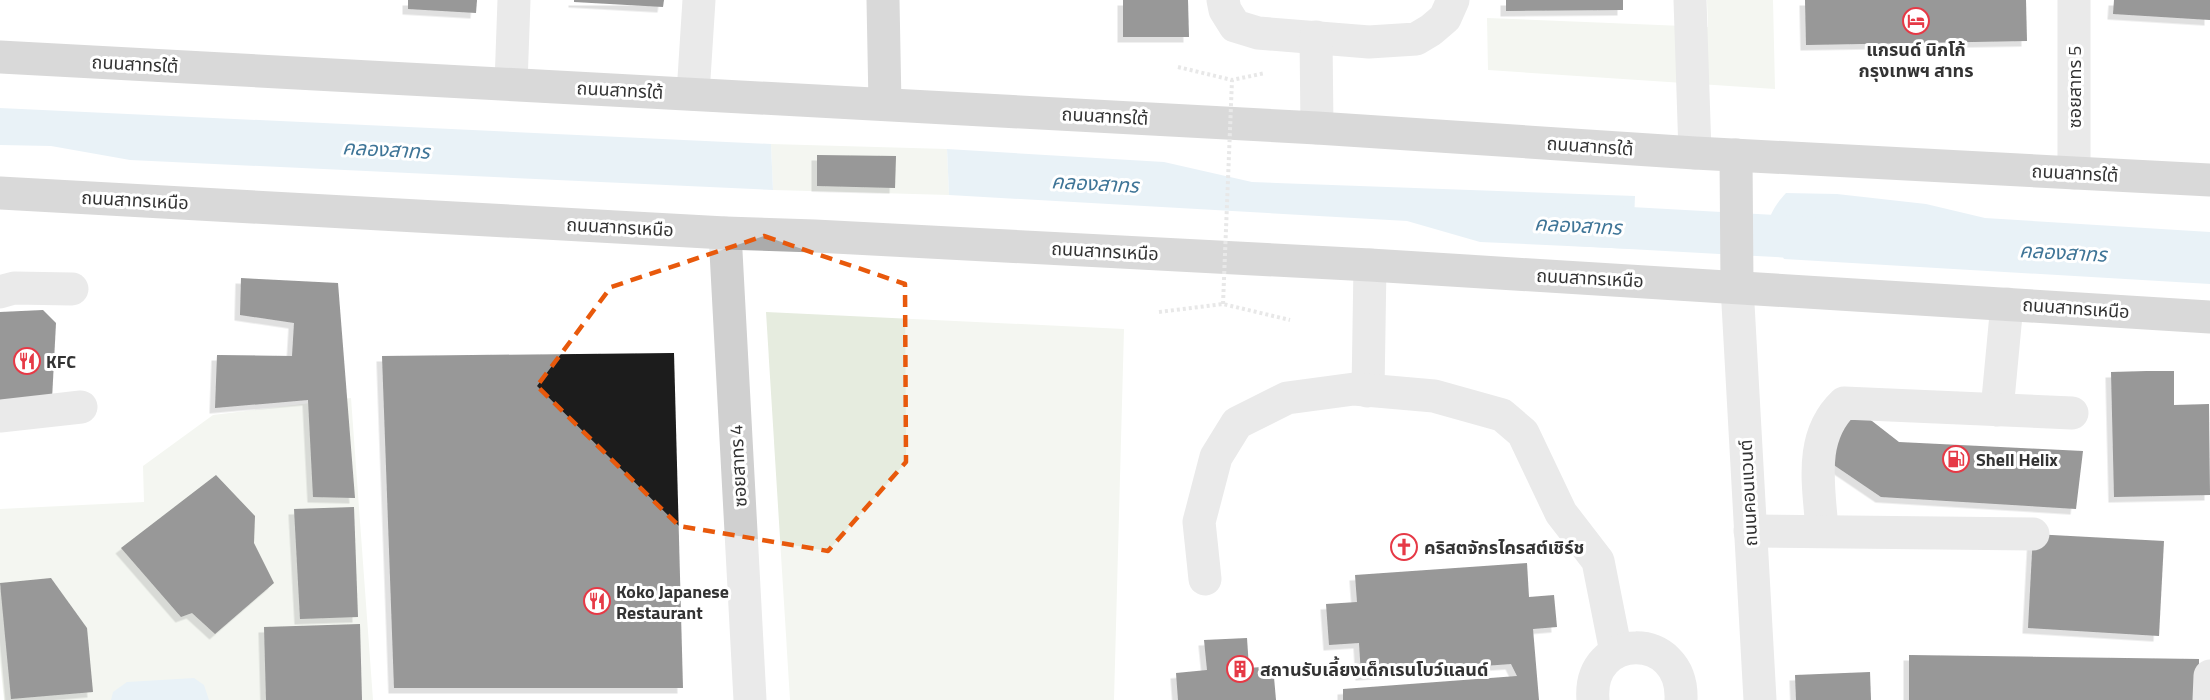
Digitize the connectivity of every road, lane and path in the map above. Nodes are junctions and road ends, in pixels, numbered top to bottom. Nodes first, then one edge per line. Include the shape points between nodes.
1 (514, 0) edge
2 (699, 0) edge
3 (883, 0) edge
4 (1223, 0) edge
5 (1453, 0) edge
6 (1690, 0) edge
7 (2074, 0) edge
8 (1317, 37) junction
9 (0, 57) edge
10 (1178, 67) dead end
11 (1266, 73) dead end
12 (1232, 80) junction
13 (511, 84) junction
14 (693, 94) junction
15 (885, 104) junction
16 (1317, 128) junction
17 (1695, 153) junction
18 (1736, 155) junction
19 (2074, 173) junction
20 (2210, 180) edge
21 (0, 193) edge
22 (725, 233) junction
23 (1370, 265) junction
24 (1737, 271) junction
25 (72, 290) dead end
26 (0, 292) edge
27 (1223, 304) junction
28 (2007, 304) junction
29 (1159, 312) dead end
30 (2210, 317) edge
31 (1290, 320) dead end
32 (1368, 391) junction
33 (81, 407) dead end
34 (1997, 410) junction
35 (2072, 413) dead end
36 (0, 416) edge
37 (1822, 530) junction
38 (1750, 531) junction
39 (2033, 534) dead end
40 (1205, 579) dead end
41 (1616, 652) junction
42 (2210, 676) edge
43 (750, 700) edge
44 (1593, 700) edge
45 (1681, 700) edge
46 (1760, 700) edge
47 (2209, 700) edge

1 - 13 street
2 - 14 street
3 - 15 main road
4 - 8 street via 1235,26 1258,33
5 - 8 street via 1445,18 1416,39 1369,42
6 - 17 street
7 - 19 street, ซอยสาทร 5
8 - 16 street
9 - 13 main road, ถนนสาทรใต้
10 - 12 path
11 - 12 path
12 - 27 path, bridge
13 - 14 main road, ถนนสาทรใต้
14 - 15 main road, ถนนสาทรใต้
15 - 16 main road, ถนนสาทรใต้
16 - 17 main road, ถนนสาทรใต้
17 - 18 main road, ถนนสาทรใต้
18 - 19 main road, ถนนสาทรใต้
18 - 24 main road
19 - 20 main road, ถนนสาทรใต้
21 - 22 main road, ถนนสาทรเหนือ
22 - 23 main road, ถนนสาทรเหนือ
22 - 43 street, ซอยสาทร 4
23 - 24 main road, ถนนสาทรเหนือ
23 - 32 street
24 - 28 main road, ถนนสาทรเหนือ
24 - 38 street, ถนนคอนแวนต์
25 - 26 street via 14,288
27 - 29 path
27 - 31 path
28 - 30 main road, ถนนสาทรเหนือ
28 - 34 street
32 - 40 street via 1354,389 1287,398 1238,423 1216,457 1199,522
32 - 41 street via 1434,396 1502,415 1523,433 1561,513 1598,561
33 - 36 street
34 - 35 street
34 - 37 street via 1844,403 1833,413 1820,445 1817,465
37 - 38 street
37 - 39 street
38 - 46 street, ถนนคอนแวนต์
41 - 44 street via 1596,674
41 - 45 street via 1643,648 1668,660 1677,672
42 - 47 street

